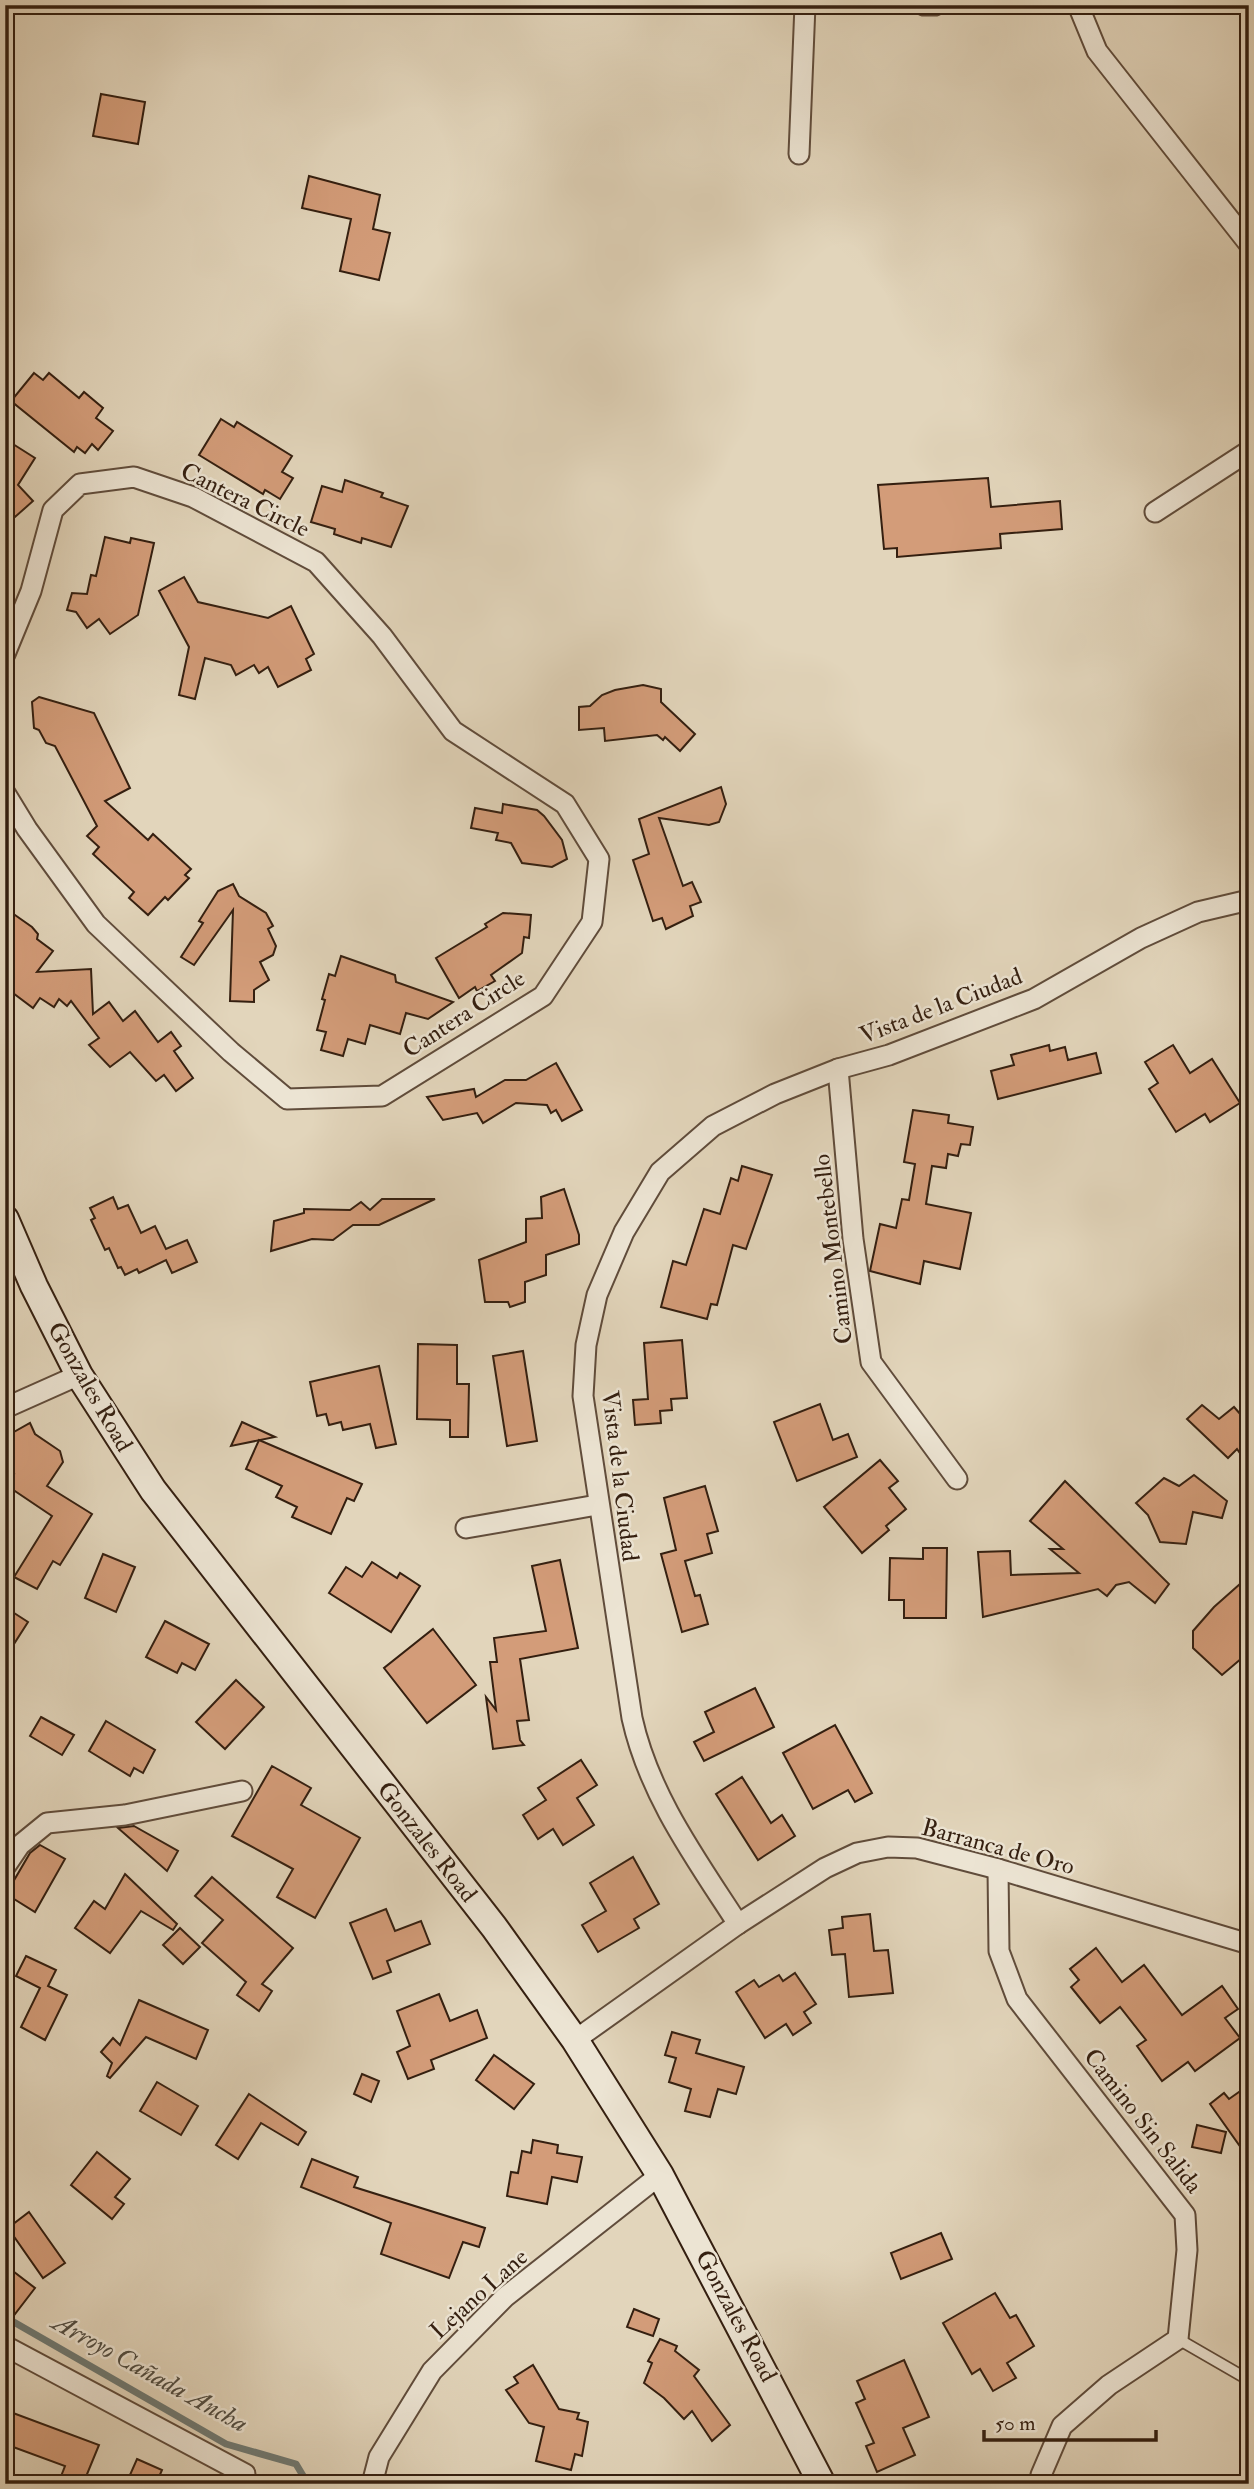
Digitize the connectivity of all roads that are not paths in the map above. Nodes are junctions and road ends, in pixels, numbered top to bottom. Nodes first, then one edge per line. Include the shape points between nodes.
1 (805, 5) edge
2 (924, 5) edge
3 (935, 5) edge
4 (1078, 5) edge
5 (799, 154) dead end
6 (1249, 244) edge
7 (1249, 451) edge
8 (1155, 512) dead end
9 (5, 654) edge
10 (5, 793) edge
11 (1249, 900) edge
12 (838, 1069) junction
13 (5, 1219) edge
14 (79, 1375) junction
15 (5, 1408) edge
16 (957, 1479) dead end
17 (597, 1506) junction
18 (466, 1528) dead end
19 (242, 1791) dead end
20 (5, 1867) edge
21 (998, 1869) junction
22 (738, 1924) junction
23 (1249, 1944) edge
24 (575, 2040) junction
25 (660, 2175) junction
26 (1178, 2339) junction
27 (5, 2346) edge
28 (1249, 2380) edge
29 (245, 2484) edge
30 (372, 2484) edge
31 (822, 2484) edge
32 (1041, 2484) edge

1 - 5 street
2 - 3 street
4 - 6 street via 1097,51
7 - 8 street
9 - 10 street, Cantera Circle via 31,591 53,510 80,484 134,477 193,497 316,562 382,636 453,731 565,804 600,859 592,922 543,996 382,1096 287,1099 96,924
11 - 12 street, Vista de la Ciudad via 1198,912 1141,937 1034,999 889,1055
12 - 16 street, Camino Montebello via 853,1239 871,1362
12 - 17 street, Vista de la Ciudad via 713,1126 660,1172 624,1233 597,1295 586,1345 583,1396
13 - 14 street, Gonzales Road
14 - 15 street
14 - 24 street, Gonzales Road via 153,1490 494,1927
17 - 18 street
17 - 22 street, Vista de la Ciudad via 640,1755 652,1785
19 - 20 street via 125,1815 47,1823 20,1845
21 - 22 street, Barranca de Oro via 917,1848 857,1853 825,1868
21 - 23 street, Barranca de Oro
21 - 26 street, Camino Sin Salida via 999,1951 1017,1999 1185,2215 1187,2250
22 - 24 street, Barranca de Oro
24 - 25 street, Gonzales Road
25 - 30 street, Lejano Lane via 505,2297 432,2371 379,2457
25 - 31 street, Gonzales Road
26 - 28 lane
26 - 32 street via 1109,2385 1062,2426
27 - 29 street via 245,2474

